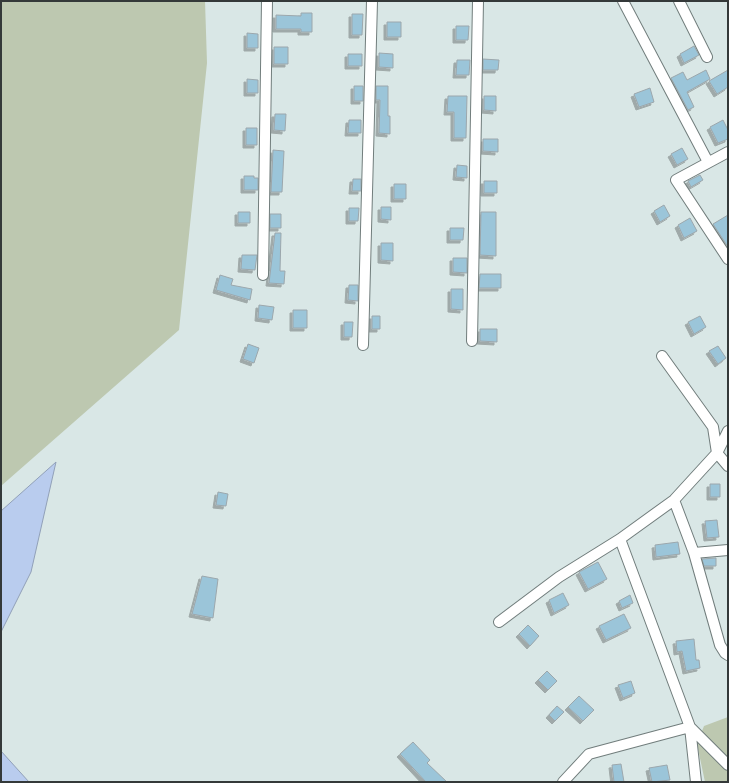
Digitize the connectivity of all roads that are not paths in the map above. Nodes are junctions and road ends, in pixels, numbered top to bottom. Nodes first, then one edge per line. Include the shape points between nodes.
1 (267, 1) edge
2 (372, 1) edge
3 (478, 1) edge
4 (623, 1) edge
5 (679, 1) edge
6 (708, 57) dead end
7 (728, 152) edge
8 (708, 162) junction
9 (728, 259) edge
10 (263, 275) dead end
11 (472, 341) dead end
12 (363, 345) dead end
13 (662, 356) dead end
14 (728, 431) edge
15 (717, 453) junction
16 (728, 466) edge
17 (674, 500) junction
18 (620, 539) junction
19 (728, 550) edge
20 (694, 554) junction
21 (499, 622) dead end
22 (728, 655) edge
23 (690, 728) junction
24 (728, 765) edge
25 (563, 782) edge
26 (696, 782) edge

1 - 10 street
2 - 12 street
3 - 11 street
4 - 8 street
5 - 6 street
7 - 8 street
8 - 9 street via 676,180
13 - 15 street via 713,427
14 - 15 street
15 - 16 street
15 - 17 street
17 - 18 street
17 - 20 street
18 - 21 street via 559,577
18 - 23 street
19 - 20 street
20 - 22 street via 720,645
23 - 24 street
23 - 25 street via 589,754
23 - 26 street

